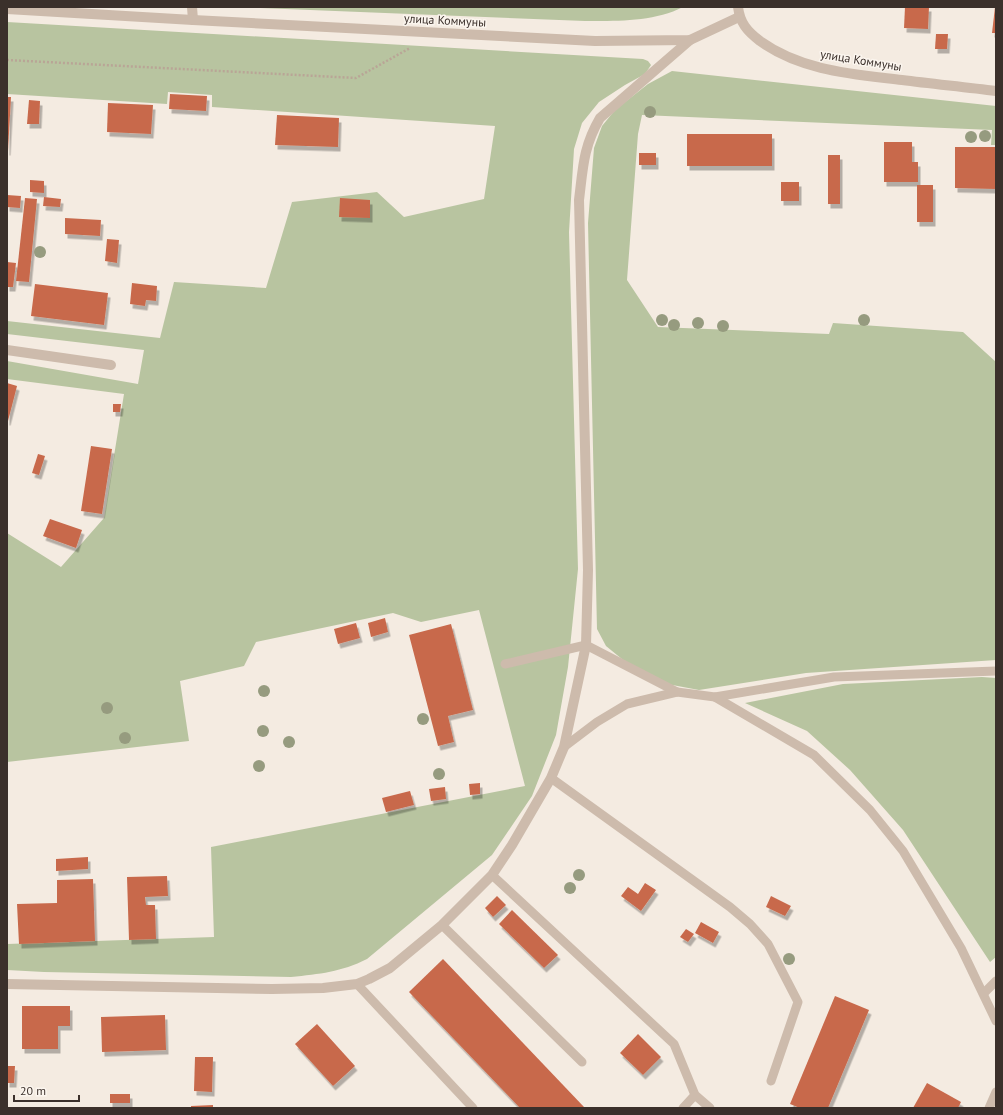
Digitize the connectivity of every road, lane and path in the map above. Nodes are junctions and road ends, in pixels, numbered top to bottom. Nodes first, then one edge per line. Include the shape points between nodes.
1 (192, 7) edge
2 (7, 9) edge
3 (738, 12) edge
4 (193, 20) junction
5 (690, 40) junction
6 (411, 48) dead end
7 (7, 60) edge
8 (996, 91) edge
9 (7, 350) edge
10 (111, 365) dead end
11 (586, 645) junction
12 (505, 664) dead end
13 (996, 671) edge
14 (677, 692) junction
15 (715, 697) junction
16 (564, 747) junction
17 (551, 778) junction
18 (492, 875) junction
19 (442, 925) junction
20 (996, 981) edge
21 (7, 984) edge
22 (357, 984) junction
23 (984, 993) junction
24 (996, 1020) edge
25 (582, 1062) dead end
26 (772, 1081) dead end
27 (996, 1092) edge
28 (695, 1095) junction
29 (473, 1108) edge
30 (683, 1108) edge
31 (710, 1108) edge
32 (989, 1108) edge

1 - 4 street
2 - 4 street, улица Коммуны
3 - 5 street
3 - 8 street, улица Коммуны via 745,28 776,53 802,63 832,71
4 - 5 street, улица Коммуны via 595,41
5 - 11 street via 600,118 589,135 584,158 579,200 588,570
6 - 7 path via 356,78
9 - 10 street
11 - 12 lane
11 - 14 lane
11 - 16 street
13 - 15 lane via 834,677
14 - 15 lane
14 - 16 lane via 627,704 597,722
15 - 23 lane via 814,755 870,810 903,851 961,948
16 - 17 street
17 - 18 street
17 - 26 lane via 730,907 768,944 798,1002
18 - 19 street
18 - 28 lane via 674,1044
19 - 22 street via 390,968
19 - 25 lane
20 - 23 lane
21 - 22 street via 272,989
22 - 29 lane
23 - 24 lane
27 - 32 lane
28 - 30 lane
28 - 31 lane

